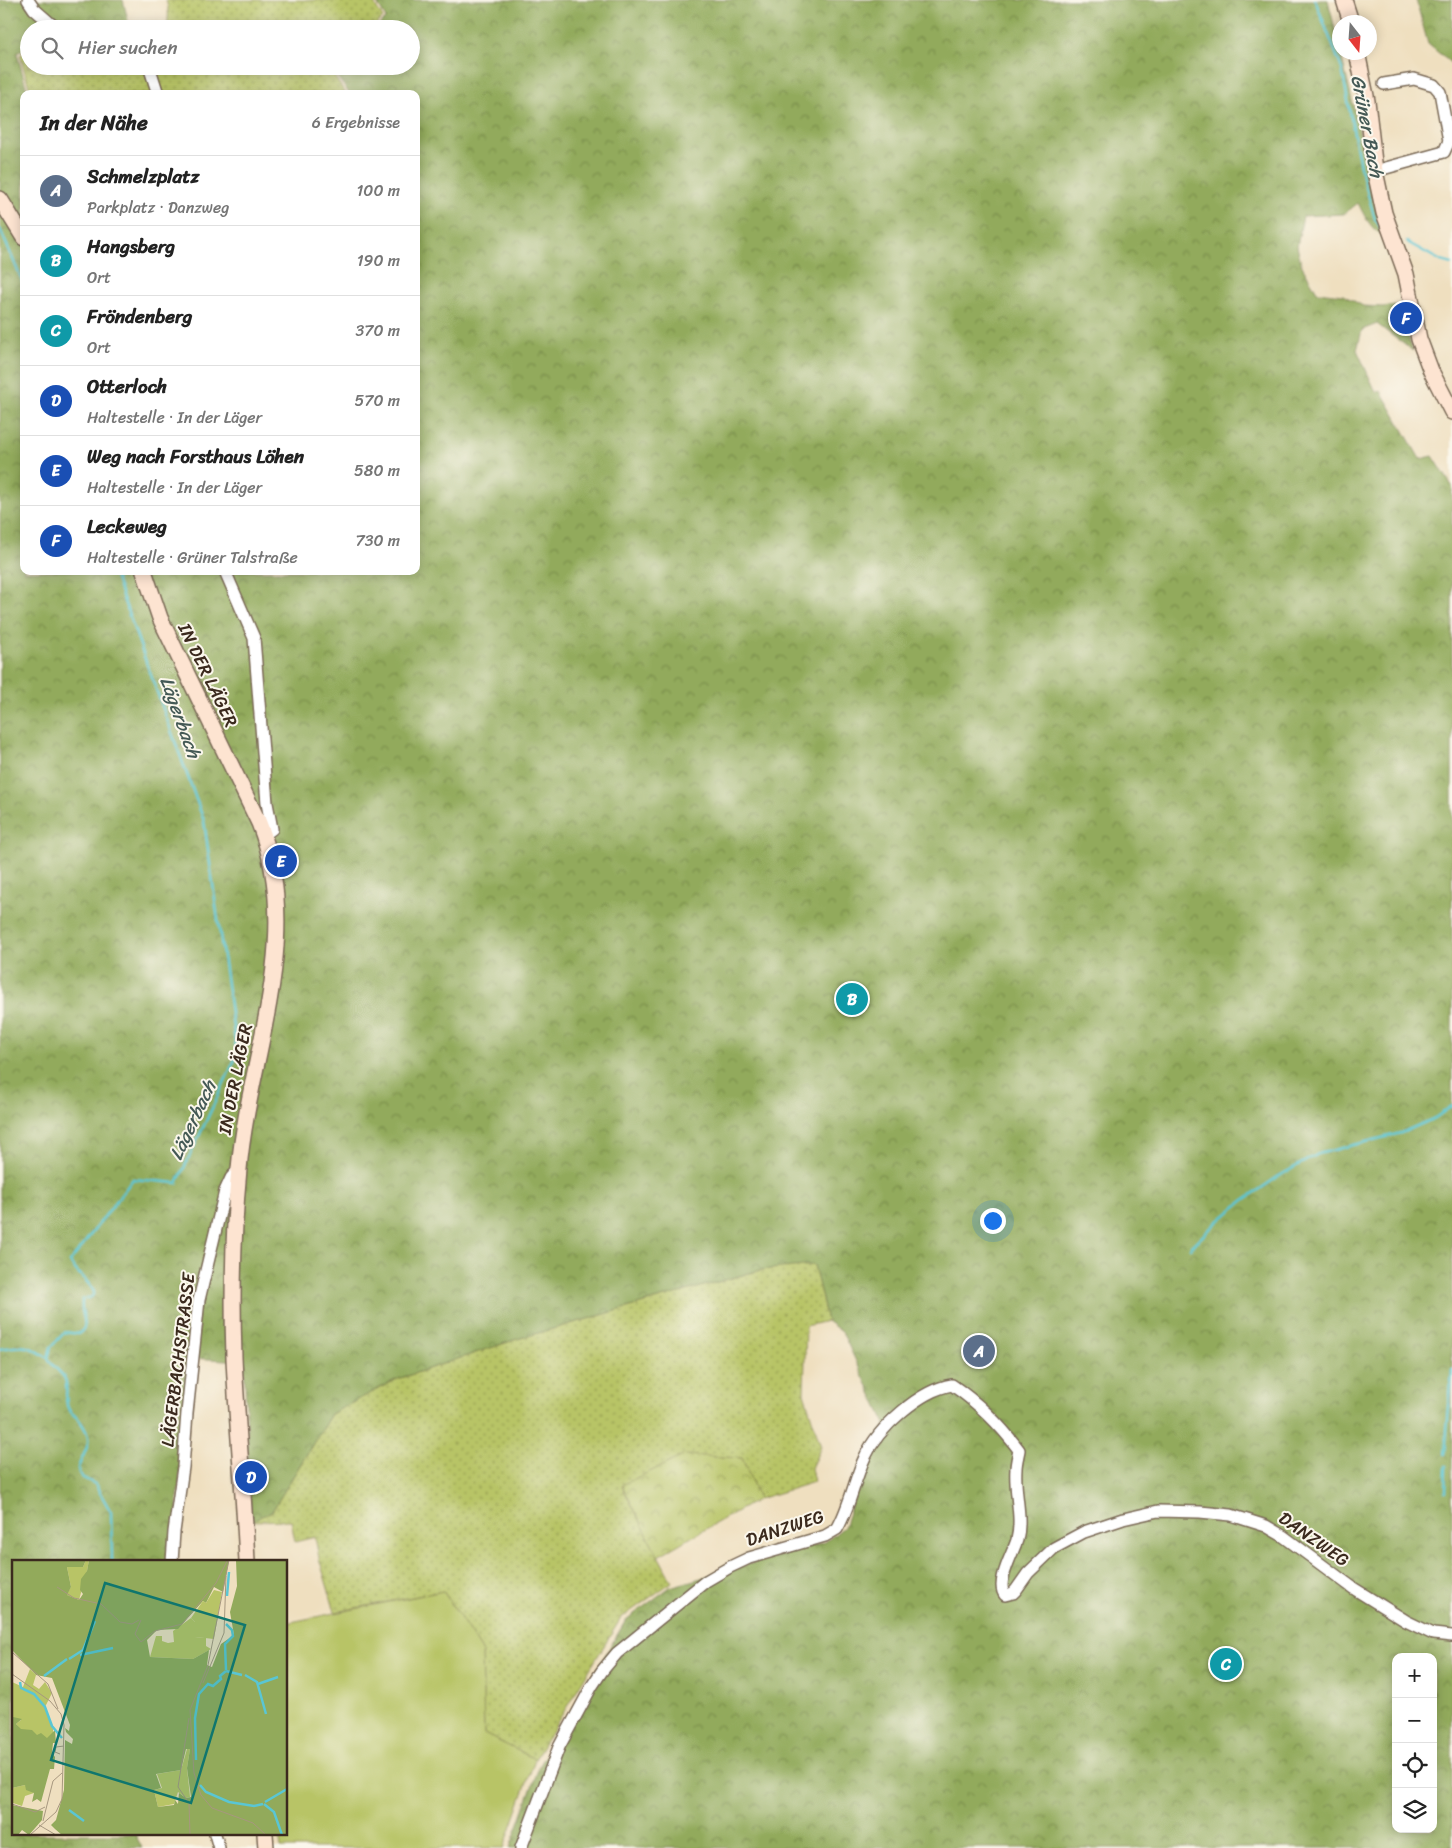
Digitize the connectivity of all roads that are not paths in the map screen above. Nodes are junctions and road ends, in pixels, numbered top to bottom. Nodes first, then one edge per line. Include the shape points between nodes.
1 (28, 0) edge
2 (1344, 0) edge
3 (1349, 15) edge
4 (47, 20) edge
5 (1359, 60) edge
6 (152, 75) edge
7 (1384, 84) dead end
8 (157, 90) edge
9 (1375, 171) junction
10 (0, 199) edge
11 (20, 232) edge
12 (1452, 412) edge
13 (145, 575) edge
14 (227, 575) edge
15 (264, 835) junction
16 (239, 1169) junction
17 (172, 1560) edge
18 (248, 1560) edge
19 (1452, 1636) edge
20 (521, 1848) edge

1 - 4 street
2 - 3 main road
5 - 9 main road
6 - 8 street
7 - 9 street via 1414,79 1434,85 1440,92 1449,141 1444,152
9 - 12 main road via 1384,213 1406,274 1419,338
10 - 11 main road
13 - 15 main road, IN DER LÄGER via 160,618
14 - 15 street via 254,638 272,829
15 - 16 main road, IN DER LÄGER via 275,887 275,972 250,1092
16 - 17 street, LÄGERBACHSTRASSE via 225,1191 199,1300
16 - 18 main road, IN DER LÄGER via 234,1358
19 - 20 street, DANZWEG via 1433,1634 1406,1621 1266,1526 1230,1515 1191,1511 1158,1511 1072,1537 1046,1554 1016,1590 1005,1595 1001,1582 1019,1526 1016,1469 1019,1450 1004,1431 952,1385 940,1387 903,1411 871,1447 837,1529 825,1536 749,1558 730,1567 706,1581 617,1653 592,1686 559,1747

